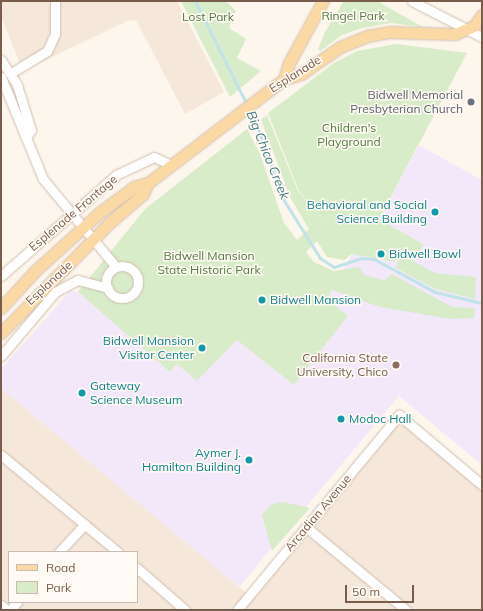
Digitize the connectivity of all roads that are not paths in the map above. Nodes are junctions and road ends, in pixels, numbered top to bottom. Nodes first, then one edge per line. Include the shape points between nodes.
1 (55, 1) edge
2 (323, 1) edge
3 (412, 1) edge
4 (482, 15) edge
5 (466, 30) junction
6 (482, 37) edge
7 (1, 60) edge
8 (11, 74) junction
9 (1, 77) edge
10 (284, 79) junction
11 (26, 137) junction
12 (171, 165) junction
13 (148, 183) junction
14 (69, 213) junction
15 (82, 228) junction
16 (92, 239) junction
17 (116, 267) junction
18 (1, 276) edge
19 (108, 288) junction
20 (1, 308) edge
21 (1, 333) edge
22 (1, 356) edge
23 (1, 455) edge
24 (482, 485) edge
25 (85, 524) junction
26 (306, 527) junction
27 (60, 551) edge
28 (117, 551) edge
29 (138, 569) edge
30 (1, 605) edge
31 (9, 610) edge
32 (185, 610) edge
33 (237, 610) edge
34 (406, 610) edge

1 - 8 street via 55,34 47,51
2 - 10 main road via 289,63
3 - 5 street
4 - 5 main road
5 - 6 street
5 - 10 main road, Esplanade via 449,35 388,32 367,36 340,47 301,74
7 - 8 street
8 - 11 street via 31,130
9 - 11 street
10 - 12 main road, Esplanade
11 - 14 street via 44,179
12 - 13 main road, Esplanade
12 - 14 street, Esplenade Frontage via 160,157 148,159 116,175
13 - 15 main road, Esplanade via 134,187
13 - 16 main road, Esplanade via 143,194
14 - 15 street
14 - 18 street, Esplenade Frontage
15 - 16 street
15 - 20 main road, Esplanade
16 - 17 street
16 - 21 main road, Esplanade
17 - 19 street via 108,274
17 - 19 street via 131,268 138,276 138,287 132,295 122,298
19 - 22 street via 78,280 55,292
23 - 25 street
24 - 26 street, Arcadian Avenue via 399,415
25 - 27 street
25 - 28 street
26 - 33 street, Arcadian Avenue
26 - 34 street
29 - 32 street
30 - 31 street

